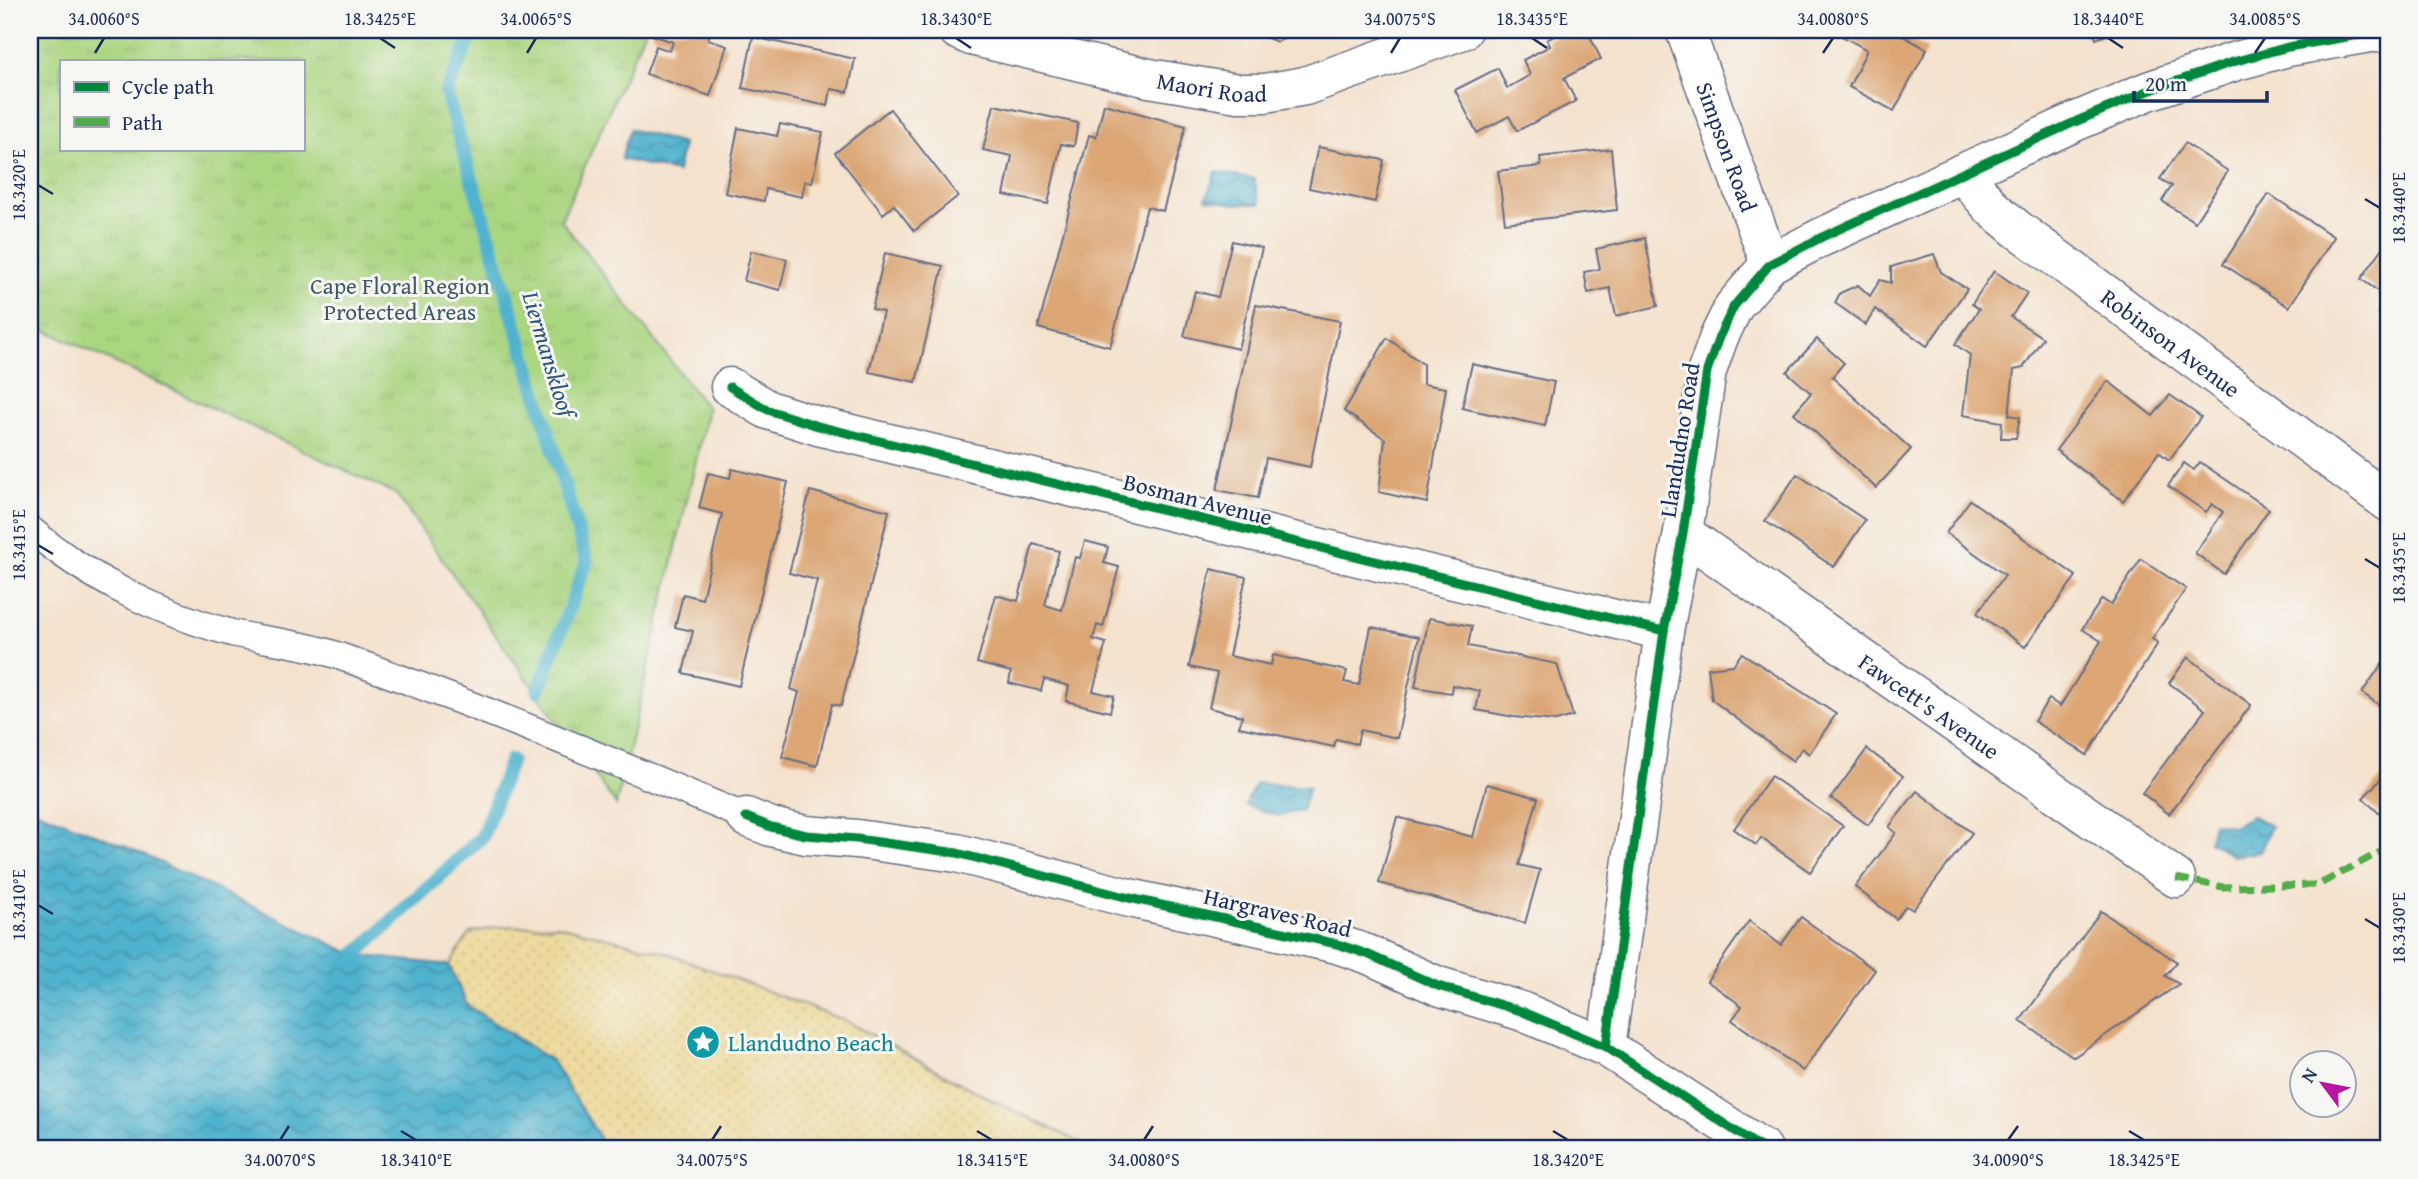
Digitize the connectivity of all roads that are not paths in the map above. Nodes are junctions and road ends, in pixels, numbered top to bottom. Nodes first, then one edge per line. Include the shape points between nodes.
1 (958, 30) edge
2 (1463, 30) edge
3 (1685, 30) edge
4 (2388, 33) edge
5 (1962, 173) junction
6 (1770, 264) junction
7 (730, 387) dead end
8 (2388, 502) edge
9 (30, 529) edge
10 (1683, 533) junction
11 (1664, 631) junction
12 (746, 817) joint
13 (2176, 878) dead end
14 (1606, 1047) junction
15 (1763, 1149) edge

1 - 2 street, Maori Road via 1149,78 1238,93 1305,86
3 - 6 street, Simpson Road
4 - 5 street, Llandudno Road via 2288,47 2233,62 2148,91
5 - 6 street, Llandudno Road
5 - 8 street, Robinson Avenue via 2017,229
6 - 10 street, Llandudno Road via 1734,306 1707,371
7 - 11 street, Bosman Avenue via 768,410 818,426
9 - 12 lane via 55,551 165,611 232,633 319,649 417,683
10 - 11 street, Llandudno Road
10 - 13 street, Fawcett's Avenue
11 - 14 street, Llandudno Road
12 - 14 street, Hargraves Road via 806,835 957,853 1125,897 1337,944
14 - 15 street, Hargraves Road

